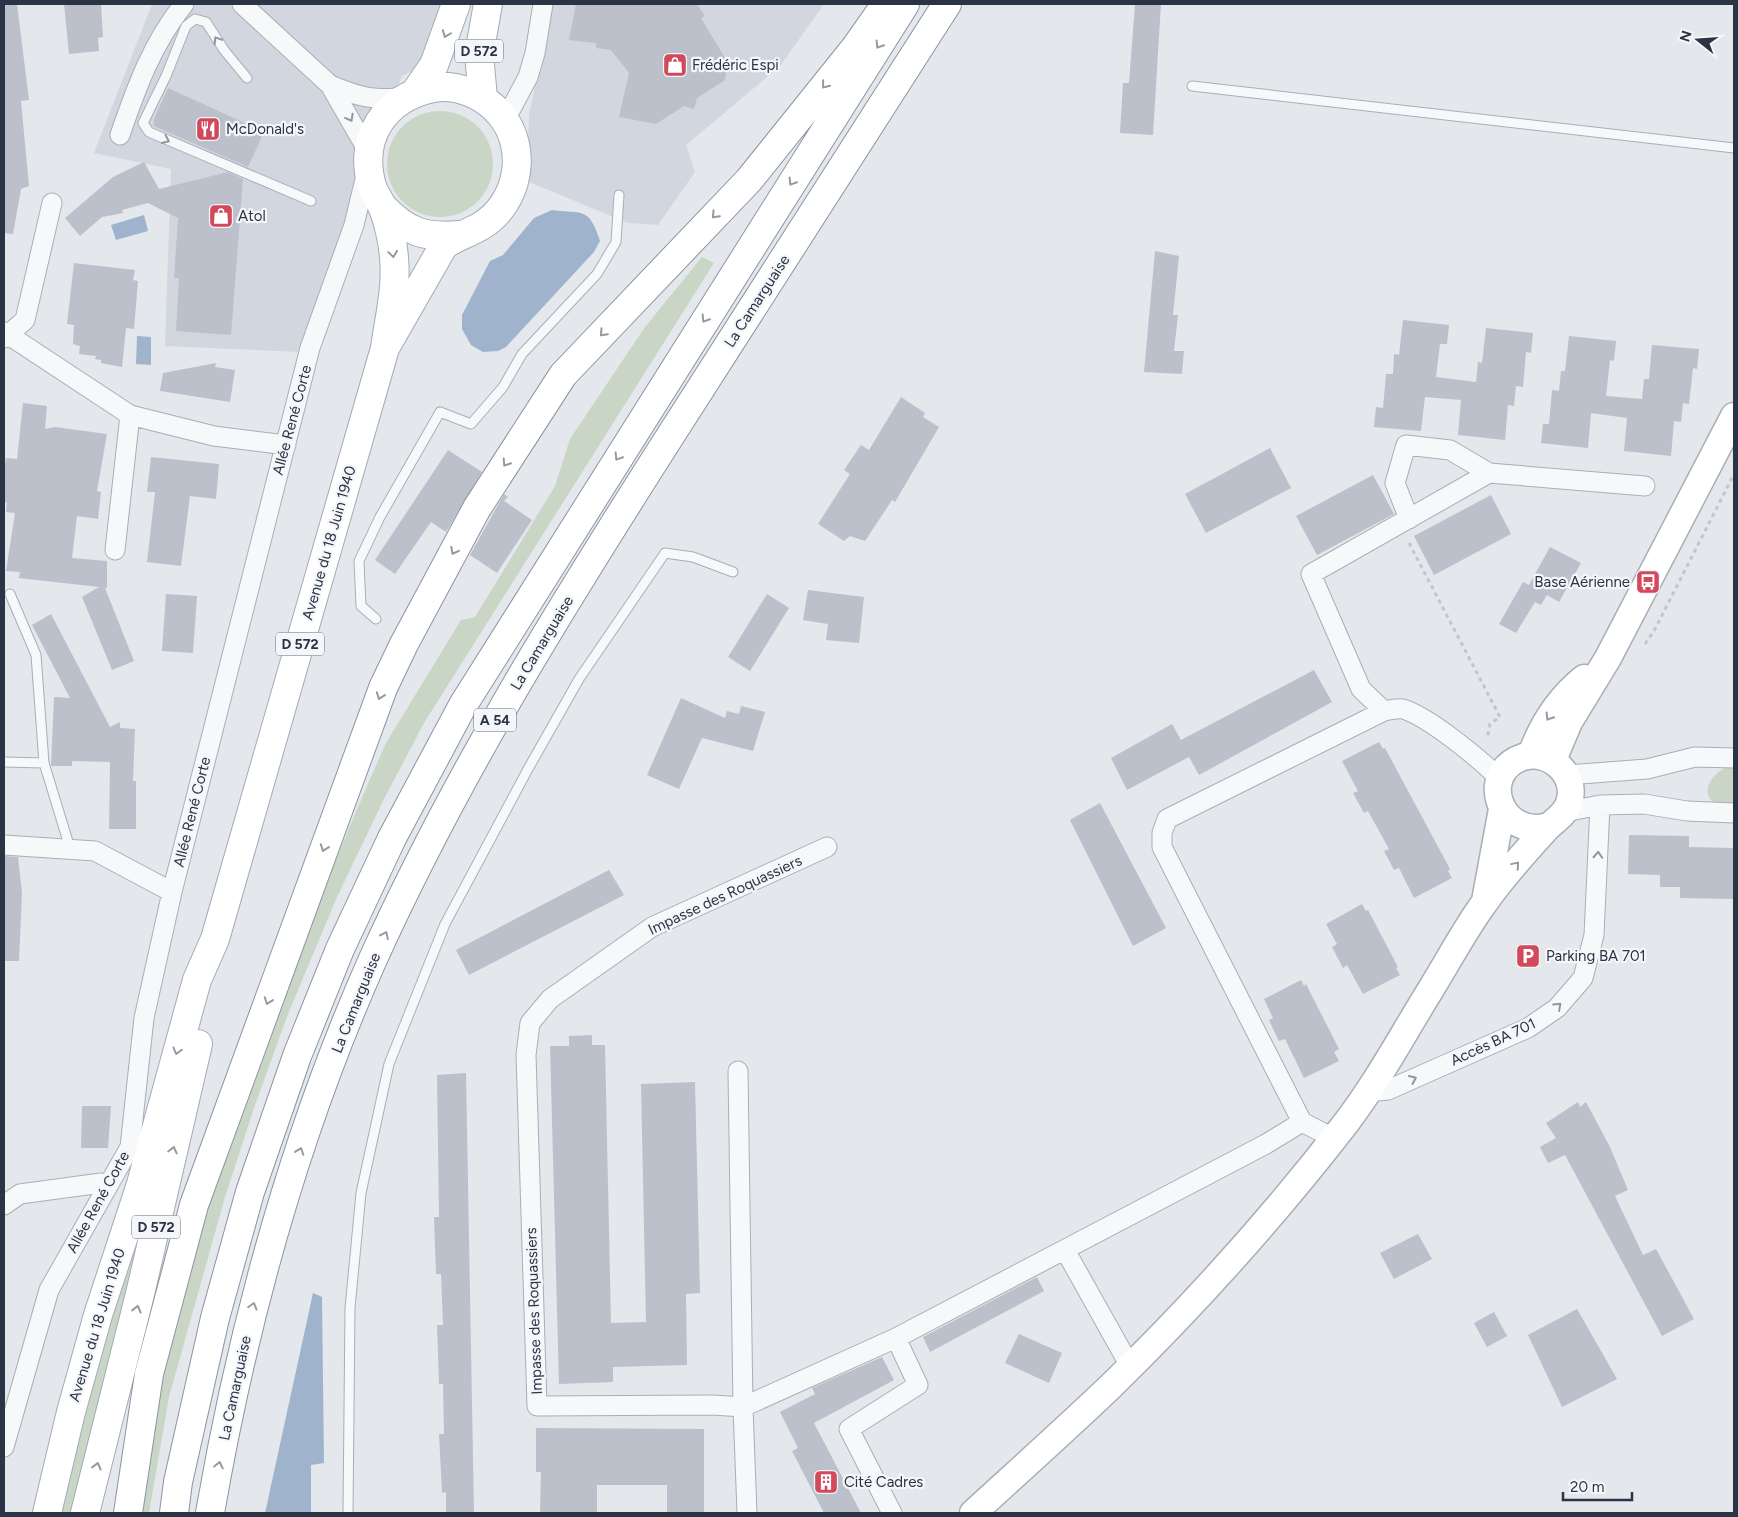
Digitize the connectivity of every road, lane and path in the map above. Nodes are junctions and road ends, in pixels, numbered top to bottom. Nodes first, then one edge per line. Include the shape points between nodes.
1 (184, 4) edge
2 (242, 4) edge
3 (456, 4) edge
4 (488, 4) edge
5 (543, 4) edge
6 (886, 4) edge
7 (905, 4) edge
8 (947, 4) edge
9 (247, 78) dead end
10 (330, 85) junction
11 (1192, 86) dead end
12 (409, 95) junction
13 (482, 98) junction
14 (505, 120) junction
15 (120, 135) dead end
16 (1734, 148) edge
17 (368, 159) junction
18 (619, 195) dead end
19 (311, 201) dead end
20 (52, 203) dead end
21 (382, 207) junction
22 (459, 235) junction
23 (5, 335) edge
24 (385, 348) junction
25 (130, 416) junction
26 (1734, 416) edge
27 (286, 445) junction
28 (1489, 473) junction
29 (1734, 474) edge
30 (1645, 486) dead end
31 (1405, 520) junction
32 (115, 550) dead end
33 (733, 572) dead end
34 (10, 594) dead end
35 (376, 620) dead end
36 (1640, 651) dead end
37 (1384, 710) junction
38 (1487, 740) dead end
39 (1734, 758) edge
40 (4, 762) edge
41 (44, 763) junction
42 (1550, 763) junction
43 (1500, 778) junction
44 (1600, 806) junction
45 (1502, 809) junction
46 (1734, 813) edge
47 (1557, 819) junction
48 (4, 845) edge
49 (827, 847) dead end
50 (70, 848) junction
51 (172, 892) junction
52 (1484, 902) junction
53 (215, 939) junction
54 (738, 1071) dead end
55 (1367, 1092) junction
56 (1302, 1122) junction
57 (1333, 1138) junction
58 (106, 1188) junction
59 (4, 1205) edge
60 (1065, 1250) junction
61 (896, 1338) junction
62 (1130, 1366) junction
63 (744, 1407) junction
64 (4, 1447) edge
65 (47, 1513) edge
66 (85, 1513) edge
67 (128, 1513) edge
68 (174, 1513) edge
69 (210, 1513) edge
70 (348, 1513) edge
71 (747, 1513) edge
72 (892, 1513) edge
73 (973, 1513) edge

1 - 15 street via 140,75
2 - 10 street
3 -> 12 main road, D 572 via 434,65
4 - 13 main road, D 572 via 479,54
5 - 14 street via 528,77
6 -> 67 main road via 855,48 749,180 563,375 477,508 404,644 383,688 194,1205 149,1374
7 -> 68 main road, A 54 via 463,705 392,838 333,967 297,1056 250,1192 215,1318
69 -> 8 main road, La Camarguaise / A 54 via 249,1320 283,1200 371,963 419,861 494,721 614,524
9 -> 19 lane via 206,22 195,19 186,26 144,123 148,132
10 - 12 street via 359,97 379,100
10 -> 17 street
11 - 16 lane
12 - 13 main road, Avenue du 18 Juin 1940 via 439,87 461,89
12 - 17 main road via 386,112 374,130
13 - 14 main road, Avenue du 18 Juin 1940
14 - 22 main road, Avenue du 18 Juin 1940 via 515,142 518,166 512,190 500,210 481,226
17 - 21 main road, Avenue du 18 Juin 1940 via 372,188
17 - 27 street, Allée René Corte via 354,225 310,348
18 - 35 lane via 616,242 597,274 522,354 503,387 471,424 440,412 358,561 361,606
20 - 23 street via 24,320
21 - 22 main road, Avenue du 18 Juin 1940 via 398,222 416,232 437,237
21 -> 24 main road, Avenue du 18 Juin 1940 / D 572 via 394,258
22 - 24 main road, Avenue du 18 Juin 1940 / D 572 via 440,251
23 - 25 street
24 - 53 main road, Avenue du 18 Juin 1940 / D 572
25 - 27 street via 214,436
25 - 32 street
26 - 42 street
27 - 51 street, Allée René Corte
28 - 30 street
28 - 31 street
28 - 31 street via 1450,450 1406,446 1394,483
29 - 36 path via 1654,631
31 - 37 street via 1311,574 1361,689
31 - 38 path via 1405,537 1500,717 1490,724
33 - 70 lane via 693,557 665,554 579,679 446,924 389,1064 361,1193 350,1308
34 - 41 lane via 36,655
37 - 43 street via 1402,709 1425,721 1478,758
37 - 56 street via 1167,819 1162,833 1162,847
39 - 42 street via 1695,757 1647,769
40 - 41 lane
41 - 50 lane
42 - 43 street via 1519,758 1506,768
42 - 47 street via 1570,787 1570,800
43 - 45 street via 1498,789
44 - 46 street via 1644,804 1687,811
44 - 47 street
55 -> 44 street, Accès BA 701 via 1388,1090 1528,1028 1557,1008 1583,978 1594,935
45 - 47 street via 1509,819 1526,828 1538,829
45 - 52 street
52 -> 47 street
48 - 50 street
49 - 63 street, Impasse des Roquassiers via 652,927 550,999 530,1023 526,1055 537,1406
50 - 51 street via 95,850
51 - 58 street, Allée René Corte via 144,1018 130,1147
52 - 55 street
53 -> 65 main road, Avenue du 18 Juin 1940 / D 572 via 197,980 141,1184 98,1315
66 -> 53 main road, Avenue du 18 Juin 1940 / D 572 via 205,1013
54 - 63 street
55 - 57 street
56 - 57 street
56 - 60 street
57 - 62 street via 1229,1265
58 - 59 street via 101,1183 20,1194
58 - 64 street, Allée René Corte via 49,1290
60 - 61 street
60 - 62 street
61 - 63 street
61 - 72 street via 918,1385 850,1429
62 - 73 street
63 - 71 street

